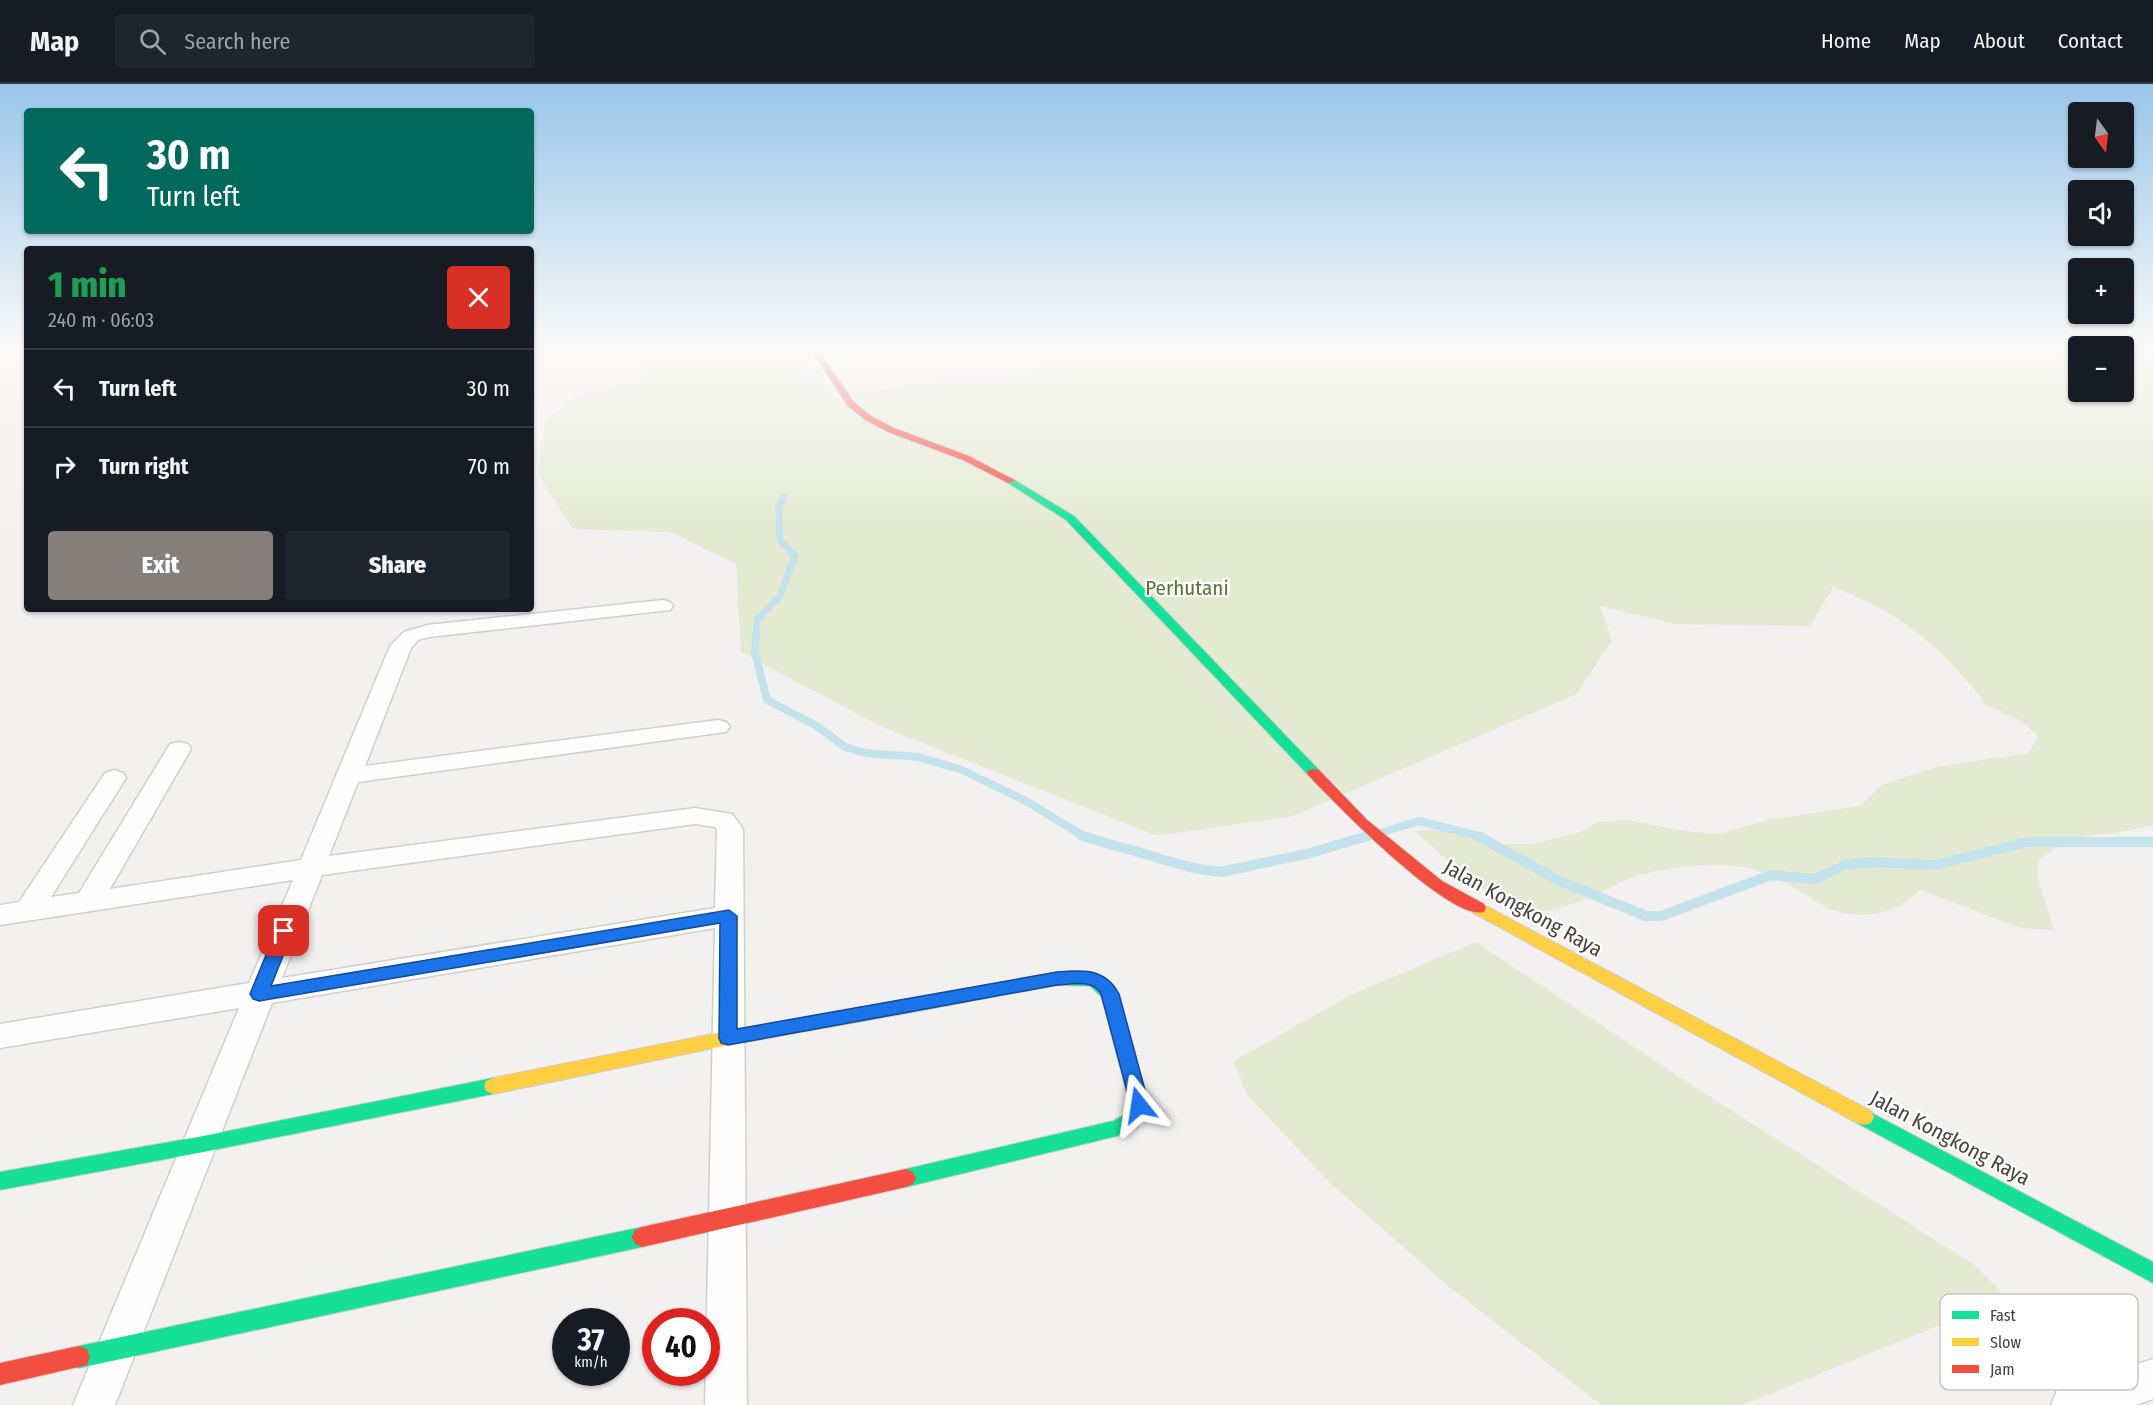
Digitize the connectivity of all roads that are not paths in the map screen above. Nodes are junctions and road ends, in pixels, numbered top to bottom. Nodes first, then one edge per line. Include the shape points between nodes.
1 (860, 410) edge
2 (663, 606) dead end
3 (718, 727) dead end
4 (179, 749) dead end
5 (348, 776) junction
6 (114, 778) dead end
7 (310, 868) junction
8 (88, 902) junction
9 (14, 913) edge
10 (729, 916) junction
11 (259, 994) junction
12 (0, 1036) edge
13 (728, 1038) junction
14 (198, 1145) junction
15 (0, 1181) edge
16 (727, 1219) junction
17 (2153, 1273) edge
18 (117, 1348) junction
19 (0, 1374) edge
20 (2153, 1379) edge
21 (2138, 1384) edge
22 (2119, 1390) edge
23 (94, 1405) edge
24 (726, 1405) edge
25 (2072, 1405) edge

1 - 17 street, Jalan Kongkong Raya via 874,421 1012,481 1070,518 1362,823 1436,885
2 - 5 street via 427,630 411,636 401,646
3 - 5 street
4 - 8 street
5 - 7 street
6 - 9 street
7 - 8 street
7 - 10 street via 710,816 723,820 730,829
7 - 11 street
8 - 9 street
10 - 11 street
10 - 13 street
11 - 12 street
11 - 14 street
13 - 14 street
13 - 16 street
13 - 16 street via 1080,977 1106,985 1139,1105 1128,1126
14 - 15 street
14 - 18 street
16 - 18 street
16 - 24 street
18 - 19 street
18 - 23 street
20 - 21 street
22 - 25 street

